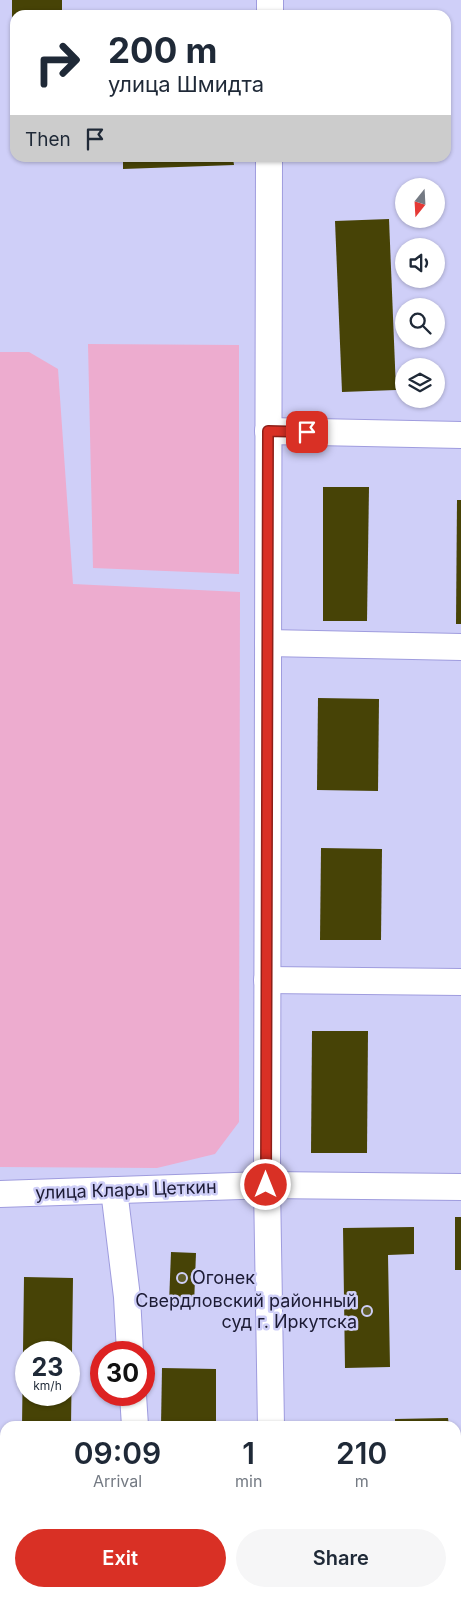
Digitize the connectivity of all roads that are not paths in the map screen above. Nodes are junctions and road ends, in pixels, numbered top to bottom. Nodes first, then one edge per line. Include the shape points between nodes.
1 (269, 162) edge
2 (268, 431) junction
3 (461, 435) edge
4 (268, 643) junction
5 (461, 648) edge
6 (267, 980) junction
7 (461, 982) edge
8 (266, 1185) junction
9 (461, 1187) edge
10 (114, 1190) junction
11 (1, 1196) edge
12 (129, 1341) edge
13 (134, 1406) edge
14 (135, 1421) edge
15 (271, 1421) edge

1 - 2 street
2 - 3 street
2 - 4 street
4 - 5 street
4 - 6 street
6 - 7 street
6 - 8 street
8 - 9 street, улица Клары Цеткин
8 - 10 street, улица Клары Цеткин
8 - 15 street
10 - 11 street, улица Клары Цеткин
10 - 12 street
13 - 14 street

